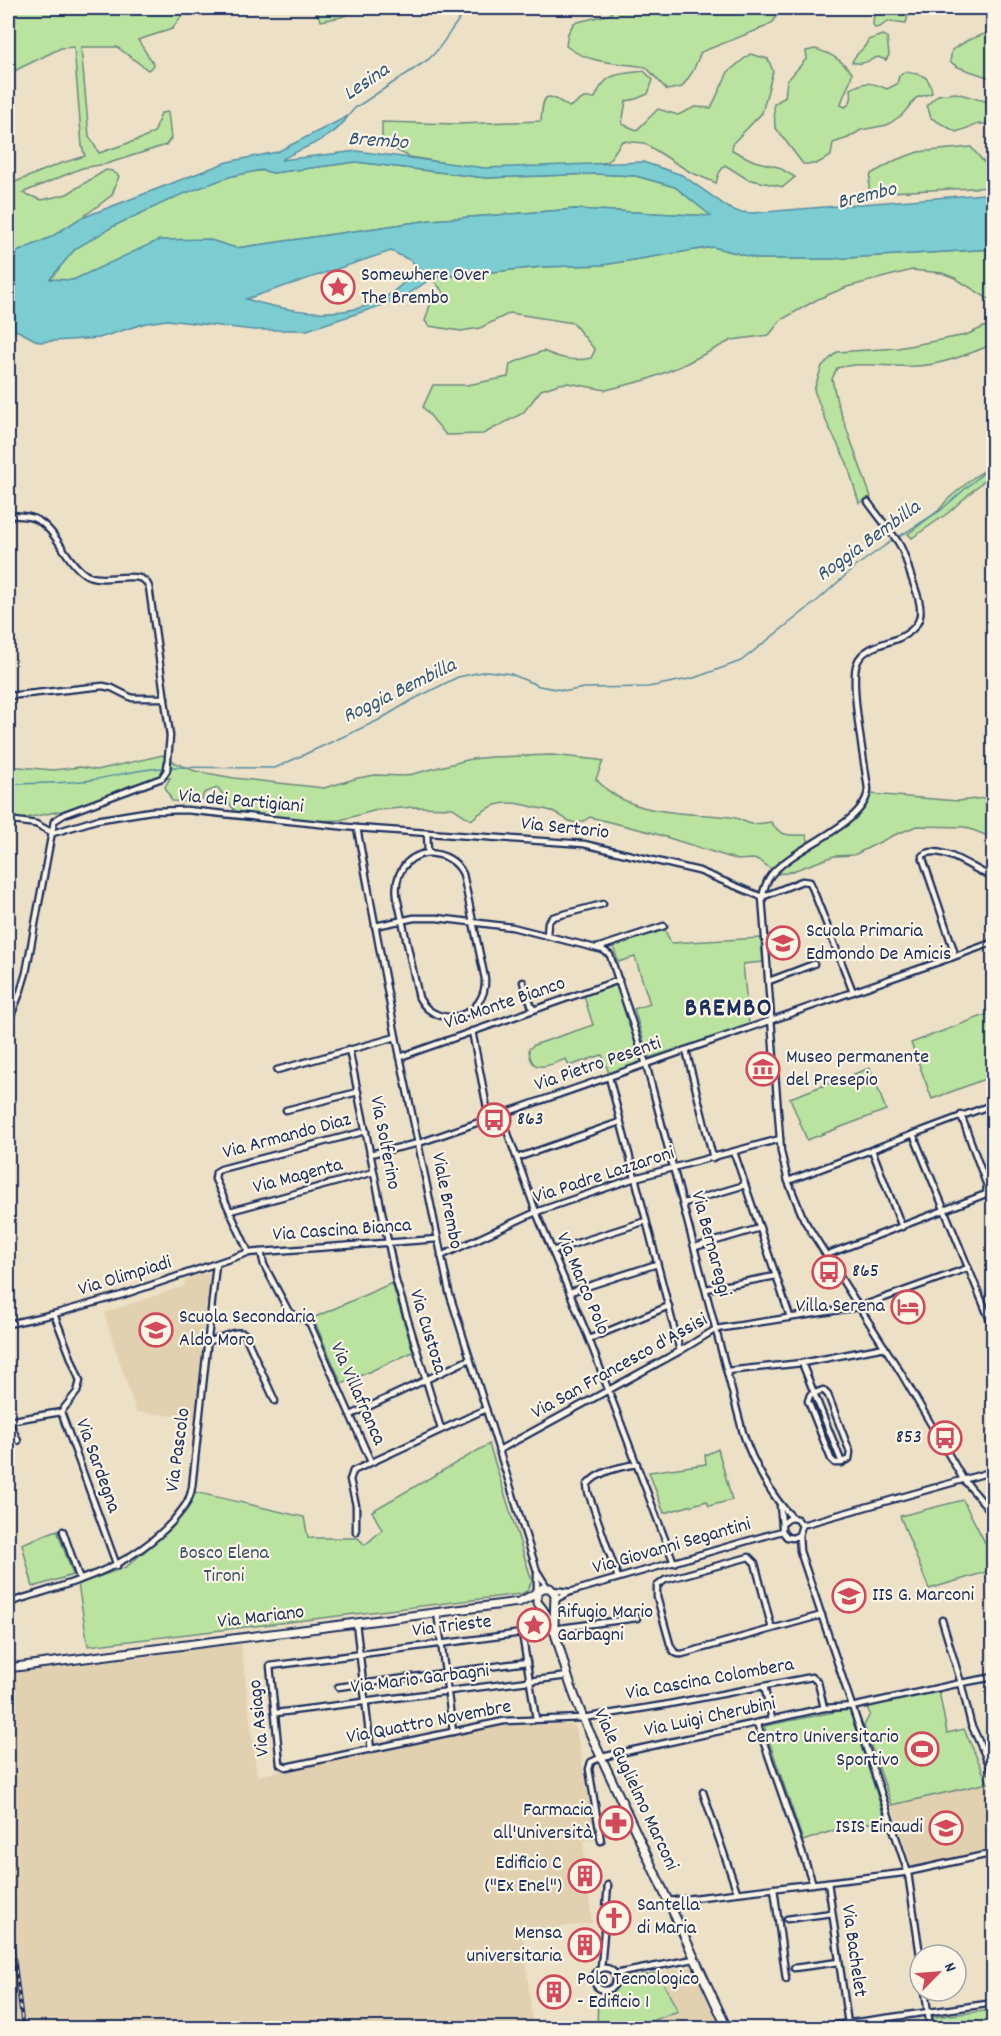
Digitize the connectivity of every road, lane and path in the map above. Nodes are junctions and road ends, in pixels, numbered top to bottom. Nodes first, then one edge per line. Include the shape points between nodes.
1 (868, 502) dead end
2 (8, 515) edge
3 (8, 696) edge
4 (165, 698) junction
5 (8, 820) edge
6 (357, 828) junction
7 (53, 833) junction
8 (427, 833) junction
9 (428, 853) junction
10 (993, 878) edge
11 (762, 897) junction
12 (603, 904) dead end
13 (402, 920) junction
14 (474, 922) junction
15 (375, 926) junction
16 (664, 926) dead end
17 (547, 936) junction
18 (993, 942) edge
19 (597, 948) junction
20 (954, 956) junction
21 (814, 964) dead end
22 (619, 980) junction
23 (769, 981) junction
24 (523, 982) dead end
25 (853, 992) junction
26 (533, 1010) junction
27 (772, 1021) junction
28 (8, 1023) edge
29 (472, 1031) junction
30 (396, 1037) junction
31 (350, 1050) junction
32 (686, 1050) junction
33 (400, 1057) junction
34 (646, 1064) junction
35 (277, 1070) dead end
36 (609, 1077) junction
37 (358, 1092) junction
38 (993, 1104) edge
39 (286, 1110) dead end
40 (501, 1114) junction
41 (961, 1116) junction
42 (489, 1118) junction
43 (620, 1122) junction
44 (366, 1131) junction
45 (913, 1134) junction
46 (780, 1139) junction
47 (419, 1143) junction
48 (872, 1149) junction
49 (734, 1152) junction
50 (370, 1154) junction
51 (517, 1158) junction
52 (713, 1158) junction
53 (674, 1168) junction
54 (374, 1172) junction
55 (635, 1178) junction
56 (788, 1181) junction
57 (745, 1185) junction
58 (684, 1203) junction
59 (230, 1210) junction
60 (945, 1211) junction
61 (536, 1212) junction
62 (646, 1221) junction
63 (902, 1227) junction
64 (760, 1228) junction
65 (438, 1239) junction
66 (388, 1243) junction
67 (695, 1247) junction
68 (552, 1251) junction
69 (261, 1252) junction
70 (249, 1253) junction
71 (826, 1255) junction
72 (441, 1256) junction
73 (216, 1264) junction
74 (657, 1264) junction
75 (968, 1268) junction
76 (776, 1276) junction
77 (706, 1289) junction
78 (570, 1292) junction
79 (669, 1306) junction
80 (859, 1306) junction
81 (54, 1314) junction
82 (790, 1317) junction
83 (8, 1324) edge
84 (716, 1329) junction
85 (993, 1330) edge
86 (589, 1339) junction
87 (208, 1341) junction
88 (885, 1347) junction
89 (680, 1351) junction
90 (470, 1359) junction
91 (802, 1363) junction
92 (727, 1371) junction
93 (425, 1380) junction
94 (609, 1391) junction
95 (814, 1393) junction
96 (275, 1401) dead end
97 (486, 1409) junction
98 (61, 1412) junction
99 (351, 1415) junction
100 (8, 1421) edge
101 (441, 1429) junction
102 (18, 1441) dead end
103 (499, 1450) junction
104 (371, 1462) junction
105 (842, 1463) junction
106 (637, 1464) junction
107 (993, 1471) edge
108 (963, 1479) junction
109 (779, 1503) junction
110 (993, 1515) edge
111 (793, 1518) junction
112 (783, 1524) junction
113 (802, 1525) junction
114 (63, 1531) dead end
115 (782, 1531) junction
116 (356, 1532) dead end
117 (799, 1535) junction
118 (790, 1538) junction
119 (800, 1551) junction
120 (674, 1563) junction
121 (117, 1566) junction
122 (537, 1571) junction
123 (618, 1578) junction
124 (80, 1580) junction
125 (549, 1589) junction
126 (537, 1592) junction
127 (570, 1592) junction
128 (555, 1601) junction
129 (519, 1602) junction
130 (8, 1603) edge
131 (541, 1606) junction
132 (437, 1612) junction
133 (822, 1615) junction
134 (637, 1618) dead end
135 (942, 1620) dead end
136 (356, 1623) junction
137 (554, 1628) junction
138 (772, 1629) junction
139 (522, 1633) junction
140 (442, 1644) junction
141 (359, 1654) junction
142 (526, 1662) junction
143 (270, 1666) joint
144 (8, 1668) edge
145 (445, 1673) junction
146 (568, 1676) junction
147 (993, 1677) edge
148 (530, 1682) junction
149 (363, 1683) junction
150 (961, 1683) junction
151 (764, 1686) junction
152 (338, 1687) dead end
153 (448, 1691) junction
154 (364, 1702) junction
155 (853, 1706) junction
156 (824, 1708) junction
157 (276, 1713) junction
158 (583, 1718) junction
159 (536, 1719) junction
160 (772, 1719) junction
161 (757, 1723) junction
162 (453, 1732) junction
163 (371, 1750) junction
164 (602, 1757) junction
165 (282, 1767) joint
166 (993, 1775) edge
167 (703, 1792) dead end
168 (601, 1841) dead end
169 (993, 1853) edge
170 (908, 1872) junction
171 (828, 1882) junction
172 (813, 1884) junction
173 (608, 1885) dead end
174 (774, 1888) junction
175 (737, 1892) junction
176 (668, 1900) junction
177 (832, 1912) junction
178 (787, 1919) dead end
179 (918, 1943) edge
180 (694, 1959) junction
181 (839, 1962) junction
182 (601, 1968) junction
183 (794, 1968) dead end
184 (615, 1974) junction
185 (786, 1979) dead end
186 (927, 2003) edge
187 (993, 2003) edge
188 (928, 2013) junction
189 (848, 2025) junction
190 (727, 2028) edge
191 (814, 2028) edge
192 (930, 2028) edge

1 - 11 street via 900,546 921,615 912,630 866,652 856,663 868,789 863,806 781,866 768,880
2 - 4 street via 40,522 87,575 101,579 140,577 147,581
3 - 4 street via 103,686 129,697
4 - 7 street via 170,739 167,767 161,779 61,815 54,822
5 - 7 street via 38,824
6 - 7 street, Via dei Partigiani via 170,810 96,820
6 - 8 street, Via Sertorio
6 - 15 street, Viale Brembo
7 - 28 street via 24,979
8 - 9 street
8 - 11 street, Via Sertorio via 600,846 699,871
9 - 13 street via 411,858 398,876 396,891
9 - 14 street via 448,858 460,868
10 - 20 street via 951,856 932,852 922,856
11 - 23 street
11 - 25 street via 810,882
12 - 17 street via 553,917 548,922
13 - 14 street via 427,917
13 - 14 street via 420,1000 432,1013 451,1018 471,1010 484,989
13 - 15 street
14 - 17 street
15 - 30 street, Viale Brembo
16 - 19 street
17 - 19 street
18 - 20 street, Via Pietro Pesenti
19 - 22 street, Via Bernareggi via 610,955
20 - 25 street, Via Pietro Pesenti
21 - 23 street
22 - 26 street, Via Monte Bianco
22 - 34 street, Via Bernareggi
23 - 27 street
24 - 26 street
25 - 27 street, Via Pietro Pesenti
26 - 29 street, Via Monte Bianco
27 - 32 street, Via Pietro Pesenti
27 - 46 street
29 - 33 street, Via Monte Bianco
29 - 42 street
30 - 31 street
30 - 33 street, Viale Brembo
31 - 35 street
31 - 37 street, Via Solferino
32 - 34 street, Via Pietro Pesenti
32 - 52 street
33 - 47 street, Viale Brembo
34 - 36 street, Via Pietro Pesenti
34 - 53 street, Via Bernareggi
36 - 40 street, Via Pietro Pesenti
36 - 43 street
37 - 39 street
37 - 44 street, Via Solferino
38 - 41 street
40 - 42 street, Via Pietro Pesenti
40 - 51 street, Via Marco Polo
41 - 45 street
41 - 60 street via 988,1190 985,1195
42 - 47 street, Via Pietro Pesenti
43 - 51 street
43 - 55 street
44 - 50 street, Via Solferino
44 - 59 street, Via Armando Diaz via 221,1169 215,1179
45 - 48 street
45 - 60 street
46 - 49 street, Via Padre Lazzaroni
46 - 56 street
47 - 50 street, Via Pietro Pesenti
47 - 65 street, Viale Brembo
48 - 56 street
48 - 63 street
49 - 52 street, Via Padre Lazzaroni
49 - 57 street
50 - 54 street, Via Solferino
51 - 61 street, Via Marco Polo
52 - 53 street, Via Padre Lazzaroni
53 - 55 street, Via Padre Lazzaroni
53 - 58 street, Via Bernareggi
54 - 59 street, Via Magenta
54 - 66 street, Via Solferino
55 - 61 street, Via Padre Lazzaroni
55 - 62 street
56 - 71 street via 801,1215
57 - 58 street
57 - 64 street
58 - 67 street, Via Bernareggi
59 - 70 street
60 - 63 street
60 - 75 street
61 - 68 street, Via Marco Polo
61 - 72 street, Via Padre Lazzaroni
62 - 68 street
62 - 74 street
63 - 71 street
64 - 67 street
64 - 76 street
65 - 66 street, Via Cascina Bianca
65 - 72 street, Viale Brembo
66 - 69 street, Via Cascina Bianca
66 - 93 street, Via Custoza
67 - 77 street, Via Bernareggi
68 - 78 street, Via Marco Polo
69 - 70 street, Via Cascina Bianca
69 - 99 street, Via Villafranca via 288,1310 310,1324
70 - 73 street, Via Olimpiadi
71 - 80 street
72 - 90 street, Viale Brembo
73 - 81 street, Via Olimpiadi
73 - 87 street, Via Pascolo
74 - 78 street
74 - 79 street
75 - 80 street, Via San Francesco d'Assisi
75 - 85 street
76 - 77 street
76 - 82 street
77 - 84 street, Via Bernareggi
78 - 86 street, Via Marco Polo
79 - 86 street
79 - 89 street
80 - 82 street, Via San Francesco d'Assisi
80 - 88 street
81 - 83 street, Via Olimpiadi
81 - 98 street, Via Sardegna via 80,1383
82 - 84 street, Via San Francesco d'Assisi
84 - 89 street, Via San Francesco d'Assisi
84 - 92 street, Via Bernareggi
86 - 94 street, Via Marco Polo
87 - 96 street via 244,1333
87 - 121 street, Via Pascolo via 188,1502 163,1531
88 - 91 street
88 - 108 street
89 - 94 street, Via San Francesco d'Assisi
90 - 93 street
90 - 97 street, Viale Brembo
91 - 92 street
91 - 95 street
92 - 109 street, Via Bernareggi via 746,1442
93 - 99 street
93 - 101 street, Via Custoza
94 - 103 street, Via San Francesco d'Assisi
94 - 106 street, Via Marco Polo
95 - 105 street
95 - 105 street via 808,1403 831,1459
95 - 105 street via 822,1390 828,1395 850,1452 849,1459
97 - 101 street
97 - 103 street, Viale Brembo
98 - 100 street
98 - 121 street, Via Sardegna
99 - 104 street, Via Villafranca
100 - 102 street
101 - 104 street
103 - 122 street, Viale Brembo
104 - 116 street via 350,1476
106 - 120 street, Via Marco Polo
106 - 123 street via 612,1470 587,1485
107 - 108 street
108 - 110 street
108 - 113 street
109 - 111 street
109 - 112 street
111 - 112 street
111 - 113 street
112 - 115 street
113 - 117 street
114 - 124 street
115 - 118 street
115 - 120 street, Via Giovanni Segantini
117 - 118 street
117 - 119 street
118 - 119 street
119 - 133 street
120 - 123 street, Via Giovanni Segantini
121 - 124 street, Via Pascolo
122 - 125 street, Viale Brembo
122 - 126 street, Viale Brembo
123 - 127 street, Via Giovanni Segantini
124 - 130 street, Via Pascolo
125 - 126 street
125 - 127 street, Via Giovanni Segantini
125 - 128 street, Viale Guglielmo Marconi
126 - 129 street, Via Mariano
126 - 131 street, Viale Guglielmo Marconi via 535,1599
127 - 128 street, Via Giovanni Segantini
128 - 131 street via 549,1607
128 - 137 street, Viale Guglielmo Marconi
129 - 131 street, Via Mariano
129 - 132 street, Via Mariano
131 - 137 street, Viale Guglielmo Marconi
132 - 136 street, Via Mariano
132 - 140 street
133 - 138 street
133 - 155 street
134 - 137 street, Via Trieste
135 - 150 street
136 - 141 street
136 - 144 street, Via Mariano
137 - 139 street, Via Trieste
137 - 146 street, Viale Guglielmo Marconi
138 - 138 street via 755,1563 750,1558 665,1580 657,1586 670,1644 676,1653
139 - 140 street, Via Trieste
139 - 142 street
140 - 141 street, Via Trieste
140 - 145 street
141 - 143 street, Via Trieste
141 - 149 street
142 - 145 street
142 - 148 street
143 - 157 street, Via Asiago
145 - 149 street
145 - 153 street
146 - 148 street, Via Mario Garbagni
146 - 158 street, Viale Guglielmo Marconi
147 - 150 street
148 - 153 street, Via Mario Garbagni
148 - 159 street
149 - 152 street
149 - 154 street
150 - 155 street
150 - 166 street via 971,1724
151 - 156 street, Via Cascina Colombera via 814,1678
151 - 158 street, Via Cascina Colombera
151 - 160 street
153 - 154 street, Via Mario Garbagni
153 - 162 street
154 - 157 street, Via Mario Garbagni
154 - 163 street
155 - 156 street
155 - 170 street
156 - 160 street, Via Luigi Cherubini
157 - 165 street, Via Asiago
158 - 159 street, Via Quattro Novembre
158 - 164 street, Viale Guglielmo Marconi
159 - 162 street, Via Quattro Novembre
160 - 161 street, Via Luigi Cherubini
161 - 164 street, Via Luigi Cherubini
161 - 172 street
162 - 163 street, Via Quattro Novembre
163 - 165 street, Via Quattro Novembre
164 - 168 street via 591,1762 589,1768
164 - 176 street, Viale Guglielmo Marconi
167 - 175 street
169 - 170 street
170 - 171 street
170 - 179 street
171 - 172 street
171 - 177 street, Via Bachelet
172 - 174 street
173 - 182 street
174 - 175 street
174 - 185 street
175 - 176 street
176 - 180 street, Viale Guglielmo Marconi
177 - 178 street
177 - 181 street, Via Bachelet
180 - 184 street
180 - 190 street, Viale Guglielmo Marconi
181 - 183 street
181 - 189 street, Via Bachelet
182 - 184 street
182 - 184 street via 594,1980 603,1989 615,1984
186 - 188 street
187 - 188 street
188 - 189 street
188 - 192 street
189 - 191 street

